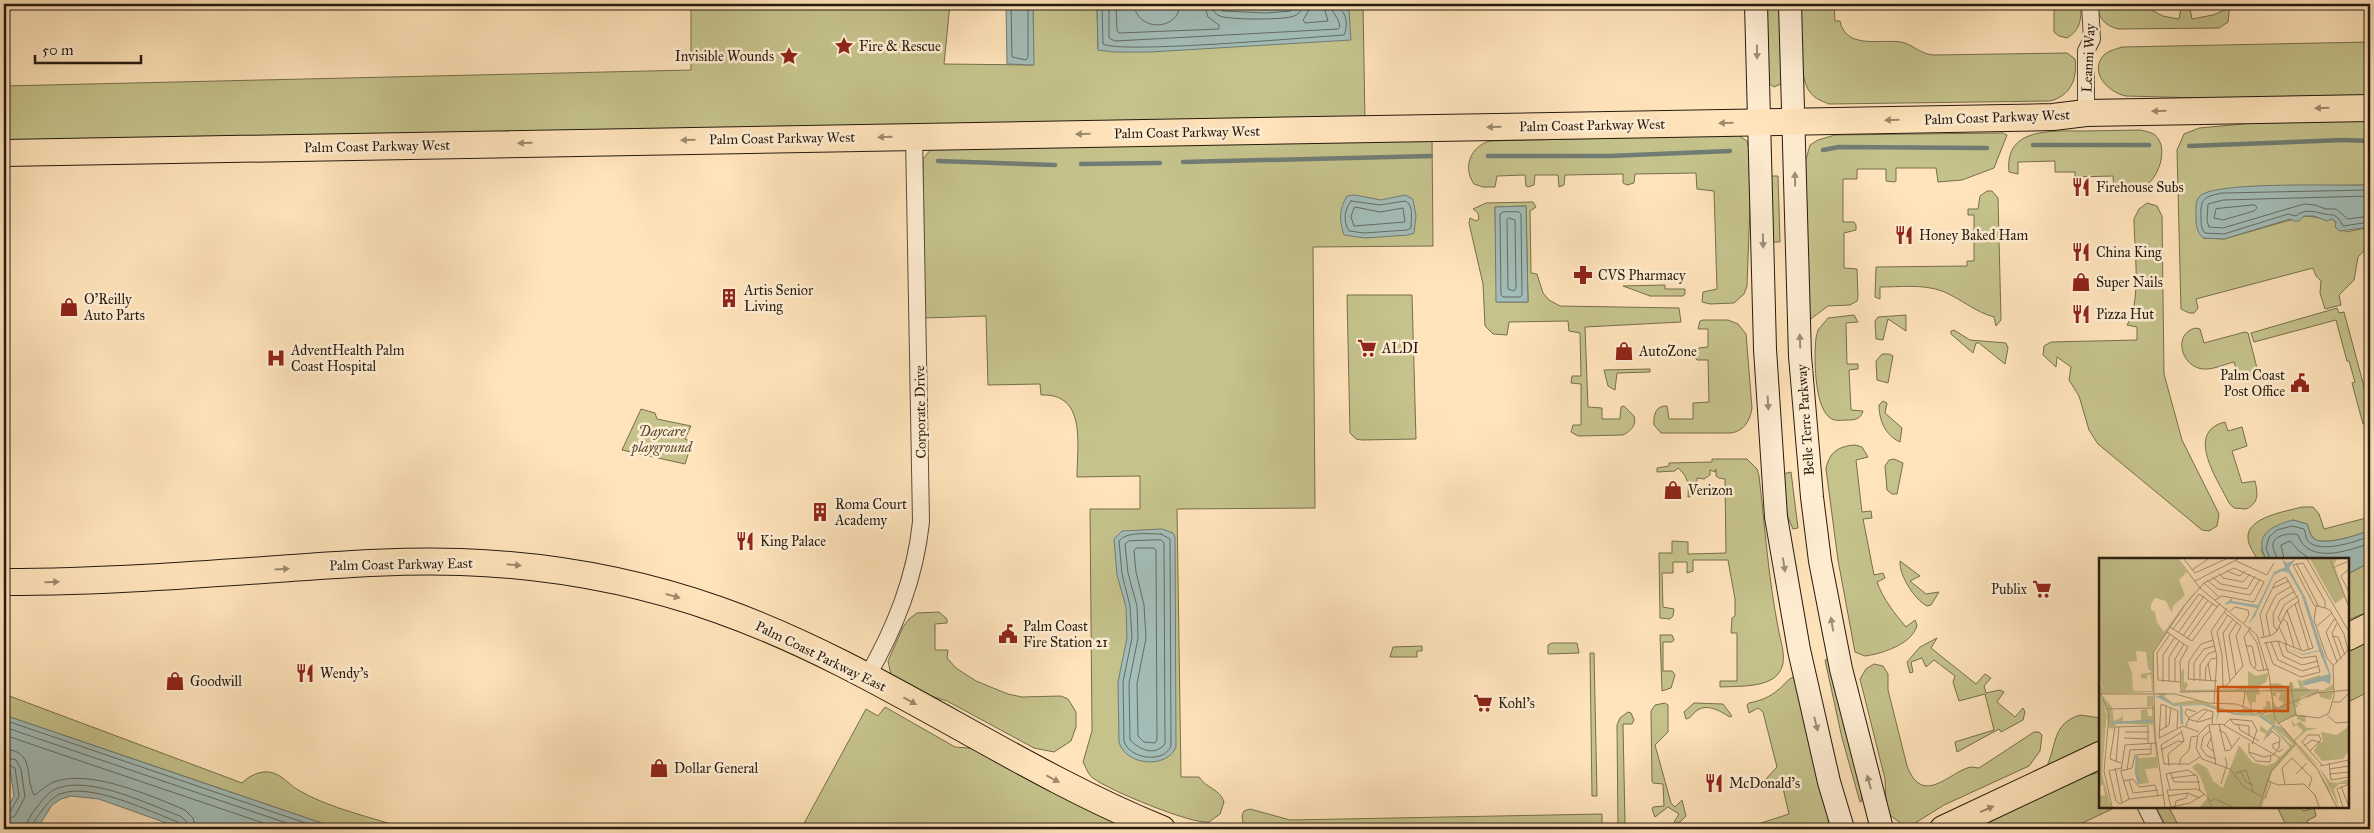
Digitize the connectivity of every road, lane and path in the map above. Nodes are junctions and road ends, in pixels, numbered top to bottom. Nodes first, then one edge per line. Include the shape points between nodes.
1 (1756, 4) edge
2 (1790, 4) edge
3 (2090, 4) edge
4 (2370, 108) edge
5 (2086, 113) junction
6 (1792, 121) junction
7 (1758, 122) junction
8 (914, 136) junction
9 (4, 153) edge
10 (4, 582) edge
11 (2370, 626) edge
12 (2349, 636) edge
13 (867, 677) junction
14 (2099, 755) edge
15 (2146, 808) edge
16 (1162, 829) edge
17 (1843, 829) edge
18 (1882, 829) edge
19 (1943, 829) edge
20 (2157, 829) edge

1 -> 7 main road
2 - 6 main road, Belle Terre Parkway
3 - 5 street, Leanni Way via 2092,39 2086,51
4 -> 5 main road, Palm Coast Parkway West
5 -> 6 main road, Palm Coast Parkway West via 2053,117
6 - 7 main road, Palm Coast Parkway West
18 -> 6 main road, Belle Terre Parkway via 1840,669 1820,561 1800,356
7 -> 8 main road, Palm Coast Parkway West
7 -> 17 main road via 1765,349 1776,517 1802,667
8 -> 9 main road, Palm Coast Parkway West
8 - 13 street, Corporate Drive via 921,522 915,564 903,604
10 -> 13 main road, Palm Coast Parkway East via 127,579 387,562 457,561 520,566 614,581 708,606 784,636
11 - 12 main road
13 -> 16 main road, Palm Coast Parkway East via 1084,795
19 -> 14 main road
15 - 20 street

